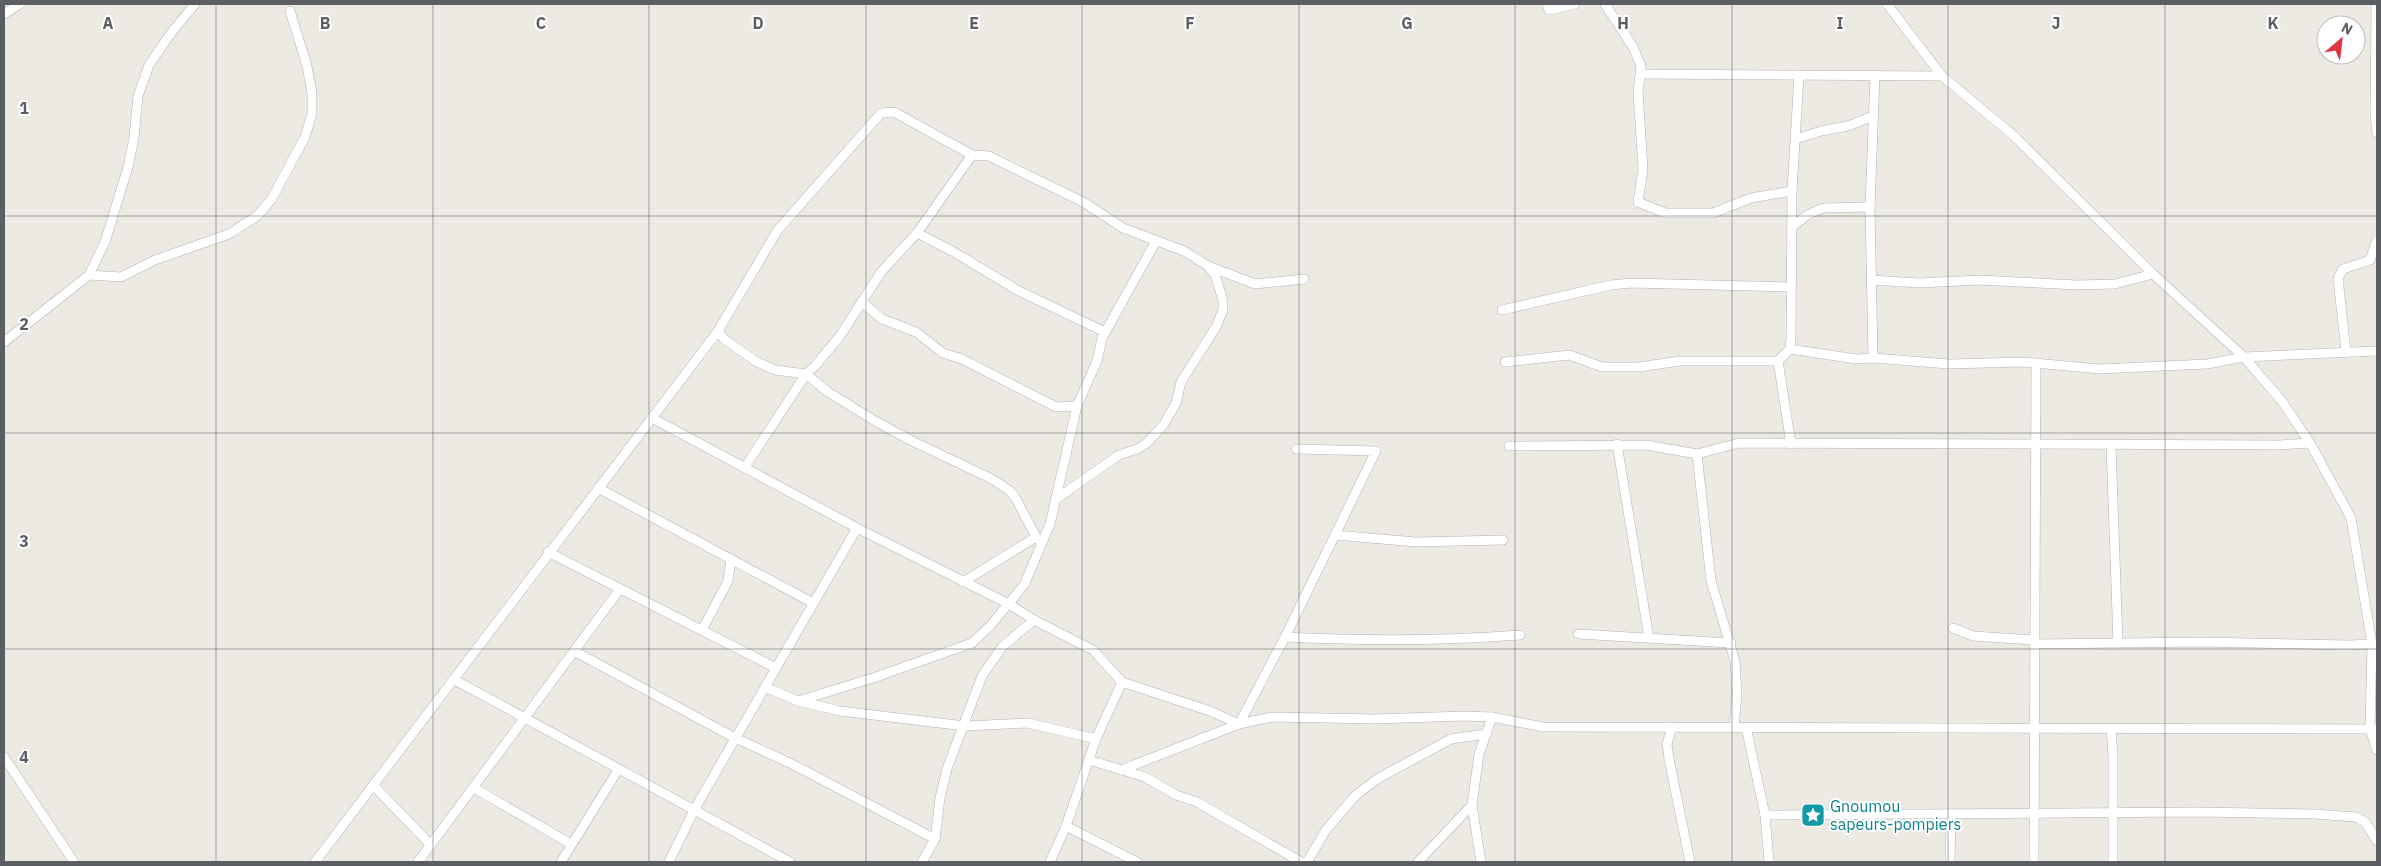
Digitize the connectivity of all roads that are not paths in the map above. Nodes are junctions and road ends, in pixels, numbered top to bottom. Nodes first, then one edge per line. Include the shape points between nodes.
1 (20, 4) edge
2 (192, 4) edge
3 (1547, 4) edge
4 (1575, 4) edge
5 (1605, 4) edge
6 (1887, 4) edge
7 (2376, 4) edge
8 (290, 11) dead end
9 (4, 14) edge
10 (1641, 74) junction
11 (1798, 75) junction
12 (1875, 75) junction
13 (1942, 76) junction
14 (1873, 116) junction
15 (2377, 133) edge
16 (1796, 139) junction
17 (972, 155) junction
18 (1792, 191) junction
19 (1870, 207) junction
20 (1792, 227) junction
21 (917, 233) junction
22 (2377, 240) edge
23 (1156, 241) junction
24 (2374, 260) edge
25 (1208, 266) junction
26 (2153, 274) junction
27 (89, 275) junction
28 (1304, 279) dead end
29 (1871, 280) junction
30 (1792, 287) junction
31 (862, 302) junction
32 (1502, 310) dead end
33 (718, 331) junction
34 (1105, 332) junction
35 (4, 342) edge
36 (1790, 349) junction
37 (2377, 351) edge
38 (2346, 352) junction
39 (2244, 357) junction
40 (1872, 358) junction
41 (1778, 361) junction
42 (1505, 362) dead end
43 (2036, 363) junction
44 (806, 374) junction
45 (1077, 406) junction
46 (652, 418) junction
47 (2310, 443) junction
48 (1617, 444) junction
49 (1790, 444) junction
50 (2036, 444) junction
51 (2111, 445) junction
52 (1509, 446) dead end
53 (1296, 450) dead end
54 (1697, 454) junction
55 (745, 467) junction
56 (598, 488) junction
57 (1056, 500) junction
58 (857, 528) junction
59 (1334, 535) junction
60 (1039, 540) junction
61 (1503, 540) dead end
62 (548, 552) junction
63 (731, 559) junction
64 (963, 582) junction
65 (620, 589) junction
66 (813, 603) junction
67 (1008, 604) junction
68 (1034, 620) junction
69 (1953, 628) dead end
70 (702, 630) junction
71 (1578, 634) dead end
72 (1520, 635) dead end
73 (1285, 637) junction
74 (1649, 638) junction
75 (2035, 642) junction
76 (1731, 643) junction
77 (2118, 643) junction
78 (2372, 644) junction
79 (574, 651) junction
80 (776, 668) junction
81 (454, 680) junction
82 (1122, 682) junction
83 (765, 687) junction
84 (798, 701) junction
85 (1492, 717) junction
86 (524, 718) junction
87 (1239, 724) junction
88 (965, 726) junction
89 (1672, 727) junction
90 (1734, 727) junction
91 (1746, 727) junction
92 (2034, 728) junction
93 (2111, 728) junction
94 (2374, 729) edge
95 (1486, 734) junction
96 (735, 738) junction
97 (1096, 739) junction
98 (2377, 750) edge
99 (4, 757) edge
100 (1090, 760) junction
101 (618, 770) junction
102 (1121, 770) junction
103 (373, 785) junction
104 (474, 788) junction
105 (1472, 805) junction
106 (694, 810) junction
107 (2113, 812) junction
108 (2034, 813) junction
109 (1765, 814) junction
110 (1951, 814) junction
111 (1066, 826) junction
112 (935, 839) junction
113 (2377, 841) edge
114 (571, 844) junction
115 (431, 845) junction
116 (1134, 861) edge
117 (74, 862) edge
118 (315, 862) edge
119 (418, 862) edge
120 (561, 862) edge
121 (668, 862) edge
122 (790, 862) edge
123 (922, 862) edge
124 (1050, 862) edge
125 (1301, 862) edge
126 (1307, 862) edge
127 (1418, 862) edge
128 (1481, 862) edge
129 (1690, 862) edge
130 (1769, 862) edge
131 (1950, 862) edge
132 (2034, 862) edge
133 (2113, 862) edge

1 - 9 street
2 - 27 street via 149,65 138,96 128,167 105,242
3 - 4 street via 1549,10
5 - 10 street via 1640,59
6 - 13 street
7 - 15 street
8 - 27 street via 307,66 312,114 302,144 271,200 257,216 229,234 155,260 120,278
10 - 11 street
10 - 18 street via 1638,92 1643,169 1638,202 1664,213 1713,213 1751,198
11 - 12 street
11 - 16 street
12 - 13 street
12 - 14 street
13 - 26 street via 2014,136
14 - 16 street
14 - 19 street
16 - 18 street
17 - 21 street
17 - 23 street via 989,156 1085,203 1123,228
17 - 33 street via 894,112 881,113 777,231
18 - 20 street
19 - 20 street via 1823,208 1807,214
19 - 29 street
20 - 30 street
21 - 31 street via 881,272
21 - 34 street via 1017,290
22 - 24 street
23 - 25 street via 1184,251
23 - 34 street
24 - 38 street via 2343,269 2338,278
25 - 28 street via 1255,284
25 - 57 street via 1215,275 1223,300 1222,310 1216,327 1181,382 1176,404 1164,424 1147,443 1120,455
26 - 29 street via 2115,284 2077,285 1979,280 1918,283
26 - 39 street
27 - 35 street
29 - 40 street
30 - 32 street via 1632,283
30 - 36 street
31 - 44 street via 840,336
31 - 45 street via 882,319 916,332 943,353 962,359 1056,407
33 - 44 street via 724,339 758,362 775,370
33 - 46 street
34 - 45 street via 1098,361
36 - 40 street via 1839,357
36 - 41 street
37 - 38 street
38 - 39 street
39 - 43 street via 2207,364 2136,369
39 - 47 street via 2281,400
40 - 43 street via 1949,364
41 - 42 street via 1680,361 1602,368 1569,355
41 - 49 street
43 - 50 street
44 - 55 street
44 - 60 street via 875,421 1009,490
45 - 57 street
46 - 55 street
46 - 56 street
47 - 51 street
47 - 78 street via 2351,518
48 - 52 street
48 - 54 street via 1646,445
48 - 74 street
49 - 50 street
49 - 54 street via 1739,443
50 - 51 street
50 - 75 street
51 - 77 street
53 - 59 street via 1376,451
54 - 76 street via 1711,581
55 - 58 street
56 - 62 street
56 - 63 street
57 - 60 street via 1050,524
58 - 64 street
58 - 66 street
59 - 61 street via 1416,542
59 - 73 street
60 - 64 street
60 - 67 street via 1024,584
62 - 65 street
62 - 81 street
63 - 66 street
63 - 70 street via 728,580
64 - 67 street
65 - 70 street
65 - 79 street
66 - 80 street
67 - 68 street
67 - 84 street via 972,642
68 - 82 street via 1093,650
68 - 88 street via 1002,647 982,676
69 - 75 street via 1973,636
70 - 80 street
71 - 74 street
72 - 73 street via 1480,638
73 - 87 street
74 - 76 street
75 - 77 street
75 - 92 street
76 - 90 street via 1736,674
77 - 78 street
78 - 94 street
79 - 86 street
79 - 96 street
80 - 83 street
81 - 86 street
81 - 103 street
82 - 87 street
82 - 97 street
83 - 84 street
83 - 96 street
84 - 88 street via 840,711
85 - 87 street via 1272,717
85 - 89 street via 1542,727
85 - 95 street
86 - 101 street
86 - 104 street
87 - 102 street
88 - 97 street via 1028,724
88 - 112 street via 942,788
89 - 90 street
89 - 129 street via 1667,744 1669,759
90 - 91 street
91 - 92 street
91 - 109 street
92 - 93 street
92 - 108 street
93 - 94 street
93 - 107 street
94 - 98 street
95 - 105 street via 1479,754
95 - 126 street via 1451,739 1377,779 1355,796 1326,830
96 - 106 street
96 - 112 street
97 - 100 street
99 - 117 street
100 - 102 street
100 - 111 street
101 - 106 street
101 - 114 street
102 - 125 street via 1145,777 1176,795 1197,802
103 - 115 street
103 - 118 street
104 - 114 street
104 - 115 street
105 - 127 street
105 - 128 street
106 - 121 street
106 - 122 street
107 - 108 street
107 - 113 street via 2356,817 2365,822
107 - 133 street
108 - 110 street
108 - 132 street
109 - 110 street
109 - 130 street
110 - 131 street
111 - 116 street
111 - 124 street
112 - 123 street
114 - 120 street
115 - 119 street

